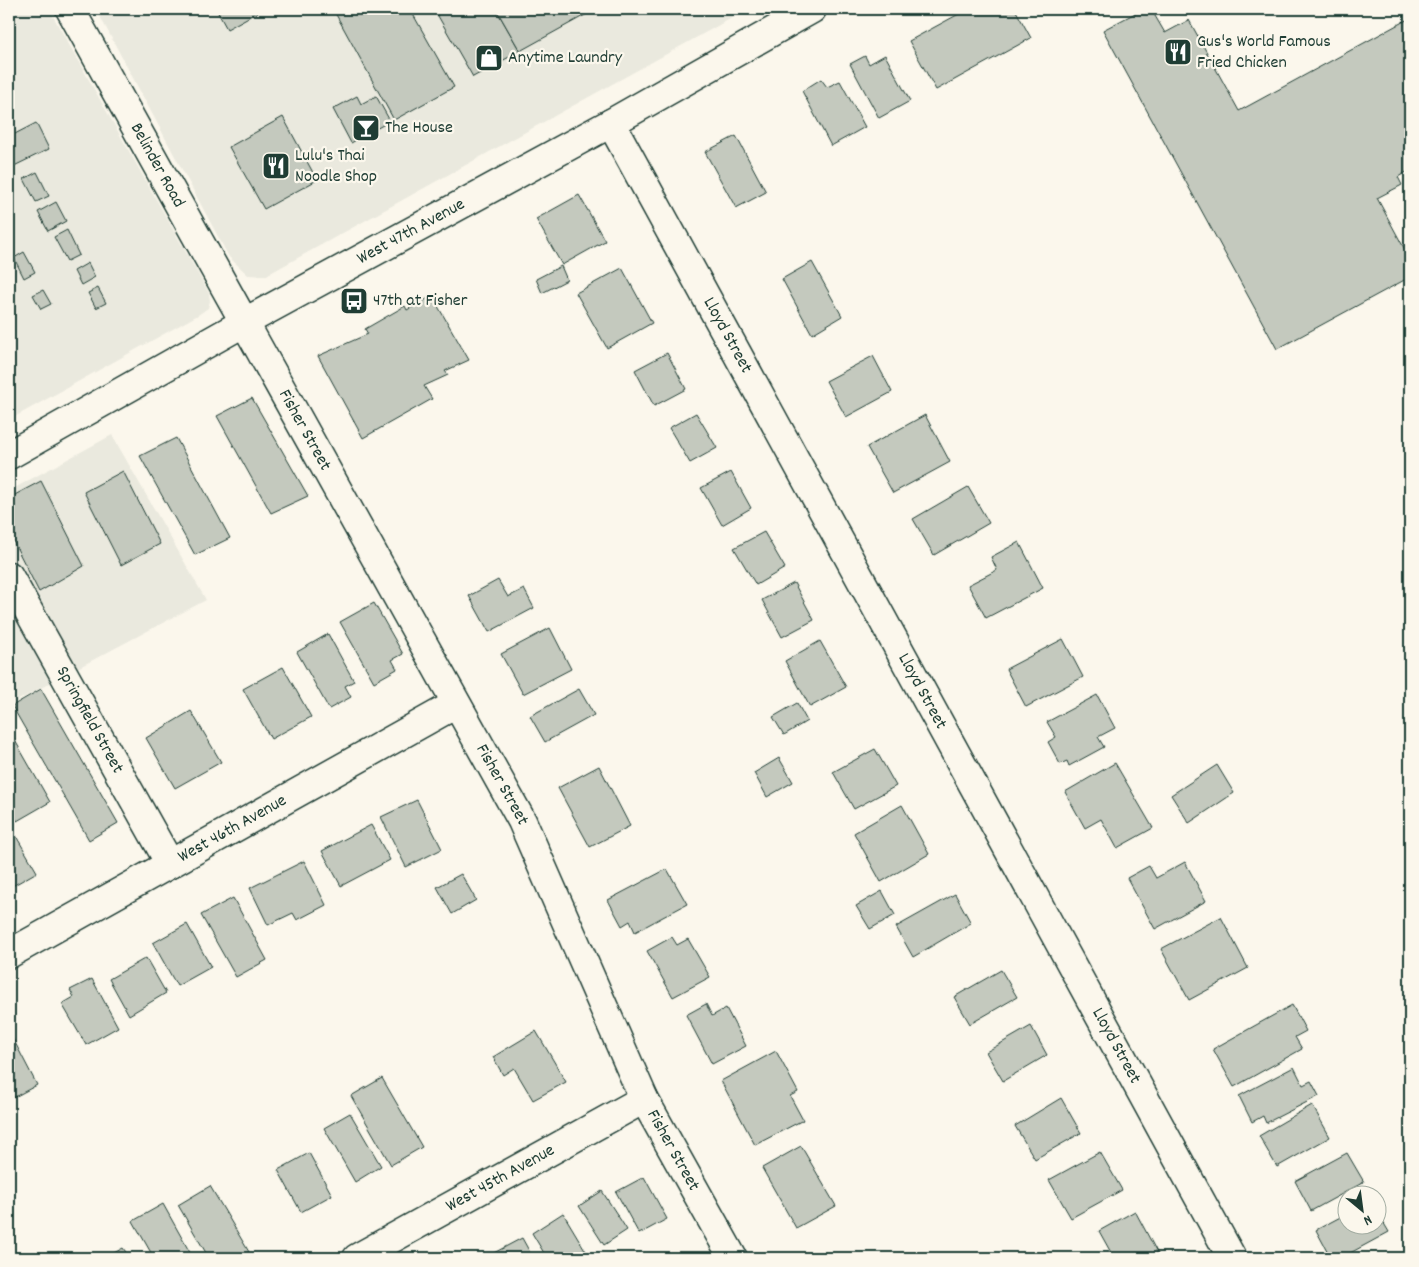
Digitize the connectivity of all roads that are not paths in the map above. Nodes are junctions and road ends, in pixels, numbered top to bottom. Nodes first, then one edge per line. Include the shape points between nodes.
1 (70, 9) edge
2 (812, 9) edge
3 (611, 123) junction
4 (245, 322) junction
5 (9, 455) edge
6 (9, 576) edge
7 (456, 704) junction
8 (170, 864) junction
9 (9, 954) edge
10 (644, 1099) junction
11 (357, 1258) edge
12 (733, 1258) edge
13 (1232, 1258) edge

1 - 4 street, Belinder Road
2 - 3 street, West 47th Avenue
3 - 4 street, West 47th Avenue
3 - 13 street, Lloyd Street
4 - 5 street, West 47th Avenue
4 - 7 street, Fisher Street
6 - 8 street, Springfield Street
7 - 8 street, West 46th Avenue
7 - 10 street, Fisher Street via 522,821
8 - 9 street, West 46th Avenue
10 - 11 street, West 45th Avenue
10 - 12 street, Fisher Street

